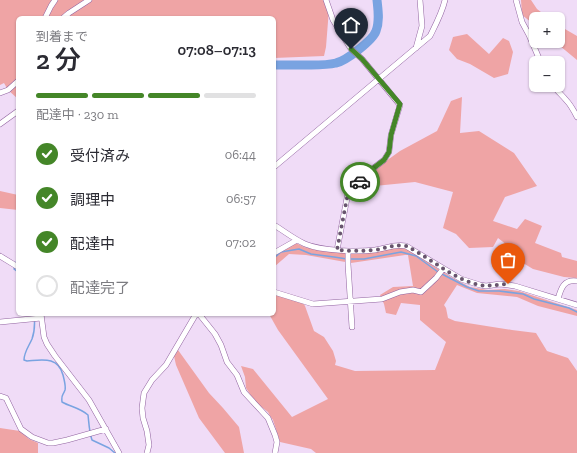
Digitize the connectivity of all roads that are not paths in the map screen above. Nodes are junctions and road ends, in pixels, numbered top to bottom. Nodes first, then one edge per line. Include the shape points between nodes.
1 (55, 0) edge
2 (89, 0) edge
3 (326, 0) edge
4 (420, 0) edge
5 (445, 0) edge
6 (516, 0) edge
7 (46, 16) edge
8 (65, 16) edge
9 (415, 48) junction
10 (538, 56) edge
11 (379, 79) junction
12 (16, 83) edge
13 (558, 92) edge
14 (0, 93) edge
15 (16, 112) edge
16 (577, 117) edge
17 (0, 124) edge
18 (276, 165) edge
19 (276, 226) edge
20 (297, 240) junction
21 (337, 250) junction
22 (348, 251) junction
23 (276, 252) edge
24 (0, 256) edge
25 (16, 265) edge
26 (443, 268) junction
27 (577, 281) edge
28 (276, 293) edge
29 (558, 299) junction
30 (351, 302) junction
31 (577, 305) edge
32 (41, 316) edge
33 (195, 316) edge
34 (201, 316) edge
35 (0, 322) edge
36 (352, 327) dead end
37 (0, 396) edge
38 (106, 429) junction
39 (119, 453) edge
40 (147, 453) edge
41 (275, 453) edge

1 - 7 street
2 - 8 street
3 - 11 street via 333,20 351,49
4 - 9 street via 422,26
5 - 9 street via 430,36
6 - 10 street via 522,22
9 - 11 street
11 - 18 street
11 - 21 street via 400,104 389,152 384,160 348,193
12 - 14 street
13 - 16 street via 568,101
15 - 17 street
19 - 20 street
20 - 21 street via 314,247
20 - 23 street
21 - 22 street
22 - 26 street via 406,246
22 - 30 street
24 - 25 street
26 - 29 street via 461,279 480,285 508,284
26 - 30 street via 421,292 413,290 382,299
27 - 29 street via 564,284
28 - 30 street via 313,304
29 - 31 street
30 - 36 street
32 - 35 street
32 - 38 street via 47,344 90,400
33 - 40 street via 166,365 144,393 142,408 149,445
34 - 41 street via 215,334 244,392 268,418 277,442
37 - 38 street via 6,398 21,429 32,438 48,443
38 - 39 street

